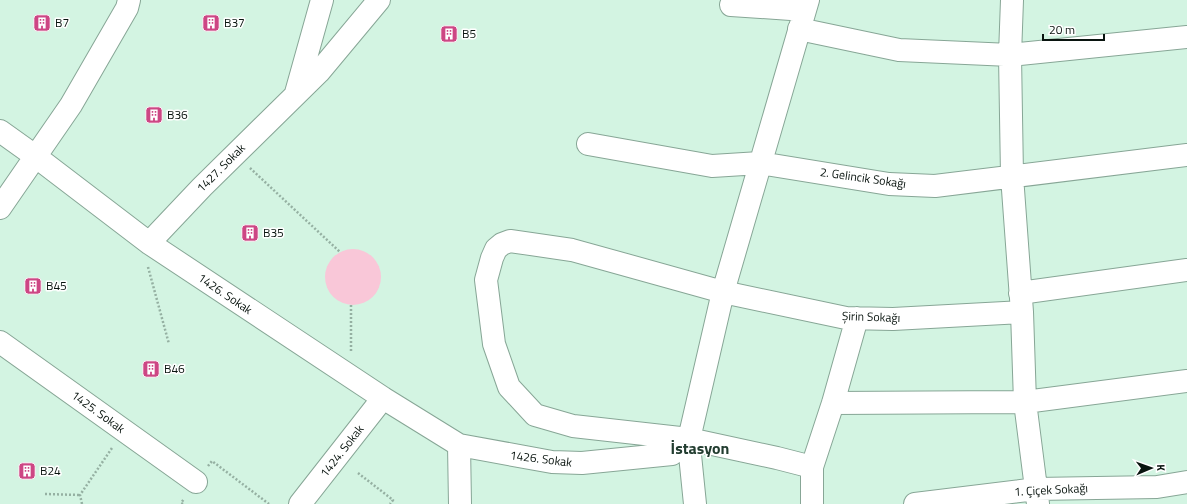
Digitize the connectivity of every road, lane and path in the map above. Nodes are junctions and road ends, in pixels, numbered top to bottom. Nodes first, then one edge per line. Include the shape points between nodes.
1 (129, 0) edge
2 (322, 0) edge
3 (379, 0) edge
4 (1012, 0) edge
5 (731, 5) dead end
6 (804, 13) edge
7 (1187, 37) edge
8 (1010, 55) junction
9 (296, 94) junction
10 (0, 132) edge
11 (588, 144) dead end
12 (235, 154) junction
13 (1187, 155) edge
14 (35, 156) junction
15 (760, 163) junction
16 (1012, 176) junction
17 (0, 208) edge
18 (144, 239) junction
19 (340, 252) dead end
20 (1187, 270) edge
21 (723, 292) junction
22 (1021, 302) junction
23 (351, 305) dead end
24 (857, 318) junction
25 (0, 342) edge
26 (169, 344) dead end
27 (351, 377) junction
28 (1187, 381) edge
29 (383, 398) junction
30 (1025, 402) junction
31 (833, 403) junction
32 (124, 431) junction
33 (689, 439) junction
34 (459, 445) junction
35 (672, 454) dead end
36 (212, 461) dead end
37 (812, 467) junction
38 (358, 473) dead end
39 (196, 482) dead end
40 (1187, 482) edge
41 (45, 494) dead end
42 (80, 495) junction
43 (1037, 497) edge
44 (82, 504) edge
45 (269, 504) edge
46 (300, 504) edge
47 (390, 504) edge
48 (460, 504) edge
49 (695, 504) edge
50 (812, 504) edge
51 (915, 504) edge

1 - 14 street via 127,8 71,105
2 - 9 street
3 - 9 street, 1427. Sokak via 319,72
4 - 8 street
5 - 6 street
6 - 8 street via 900,50
6 - 15 street
7 - 8 street
8 - 16 street
9 - 12 street, 1427. Sokak
10 - 14 street, 1426. Sokak
11 - 15 street, 2. Gelincik Sokağı via 712,166
12 - 18 street, 1427. Sokak
12 - 19 path
13 - 16 street, 2. Gelincik Sokağı
14 - 17 street
14 - 18 street, 1426. Sokak
15 - 16 street, 2. Gelincik Sokağı via 889,184 935,186
15 - 21 street
16 - 22 street
18 - 26 path
18 - 27 street, 1426. Sokak
20 - 22 street, Şirin Sokağı
21 - 24 street, Şirin Sokağı via 846,318
21 - 33 street
21 - 33 street, Şirin Sokağı via 572,250 510,241 496,249 486,280 494,344 509,387 535,415 573,426
22 - 24 street, Şirin Sokağı via 893,319
22 - 30 street
23 - 27 path
24 - 31 street
25 - 32 street, 1425. Sokak
27 - 29 street, 1426. Sokak
28 - 30 street
29 - 34 street, 1426. Sokak
29 - 46 street, 1424. Sokak
30 - 31 street
30 - 43 street
31 - 37 street
32 - 39 street, 1425. Sokak
32 - 42 path
33 - 37 street, Şirin Sokağı
33 - 49 street
34 - 35 street, 1426. Sokak via 552,462 582,463
34 - 48 street
36 - 45 path
37 - 50 street
38 - 47 path via 393,500
40 - 43 street, 1. Çiçek Sokağı
41 - 42 path
42 - 44 path
43 - 51 street, 1. Çiçek Sokağı

